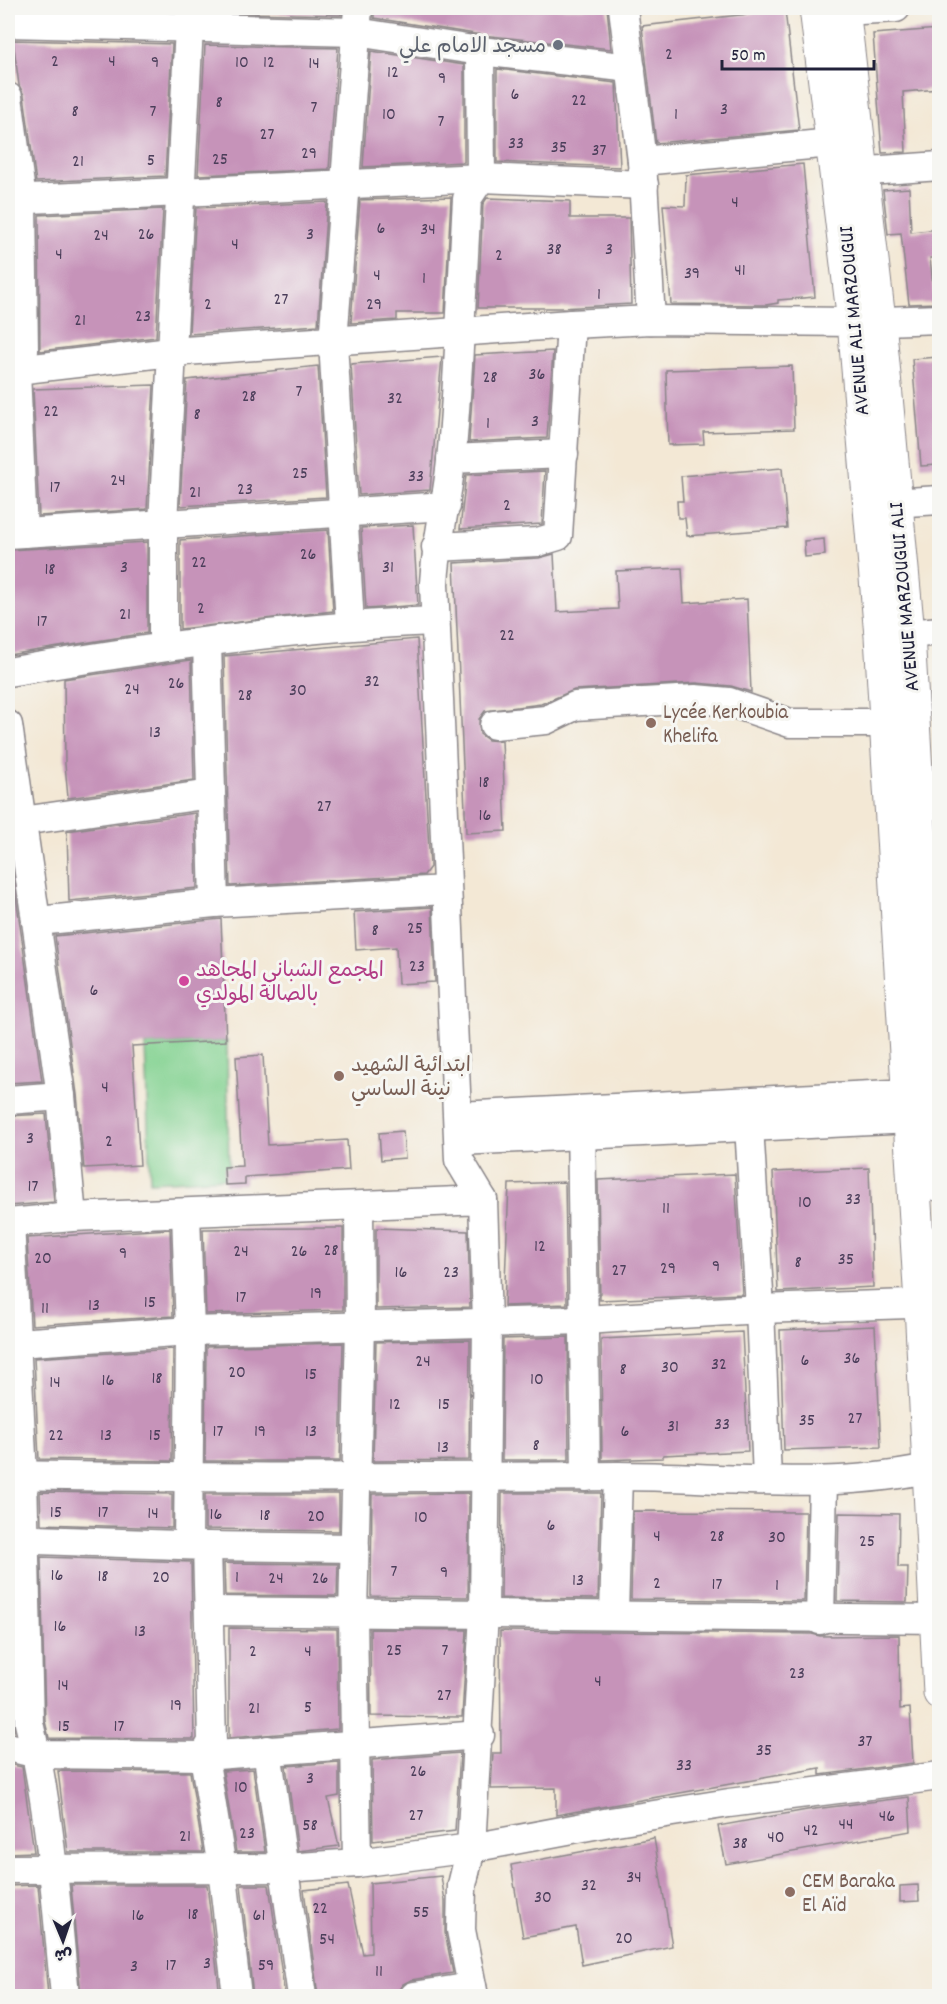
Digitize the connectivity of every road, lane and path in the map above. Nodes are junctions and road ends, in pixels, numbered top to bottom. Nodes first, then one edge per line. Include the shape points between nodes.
1 (629, 8) edge
2 (896, 8) edge
3 (834, 9) edge
4 (190, 17) edge
5 (357, 20) edge
6 (8, 23) edge
7 (480, 51) junction
8 (631, 68) junction
9 (8, 97) edge
10 (848, 157) junction
11 (939, 166) edge
12 (643, 173) junction
13 (481, 178) junction
14 (345, 185) junction
15 (181, 194) junction
16 (15, 200) edge
17 (939, 319) edge
18 (651, 320) junction
19 (867, 322) junction
20 (571, 324) junction
21 (460, 332) junction
22 (333, 342) junction
23 (171, 352) junction
24 (12, 371) edge
25 (564, 454) junction
26 (451, 459) junction
27 (939, 500) edge
28 (882, 504) junction
29 (446, 506) junction
30 (342, 513) junction
31 (163, 524) junction
32 (15, 534) edge
33 (436, 547) junction
34 (435, 621) junction
35 (350, 624) junction
36 (910, 634) edge
37 (207, 642) junction
38 (163, 646) junction
39 (8, 672) edge
40 (900, 723) junction
41 (8, 725) edge
42 (494, 725) dead end
43 (928, 784) edge
44 (211, 794) junction
45 (22, 820) junction
46 (446, 890) junction
47 (214, 903) junction
48 (38, 921) junction
49 (934, 993) edge
50 (61, 1096) junction
51 (8, 1100) edge
52 (918, 1101) junction
53 (748, 1114) junction
54 (581, 1124) junction
55 (460, 1128) junction
56 (938, 1146) edge
57 (939, 1185) edge
58 (483, 1200) junction
59 (359, 1207) junction
60 (186, 1213) junction
61 (72, 1216) junction
62 (8, 1222) edge
63 (930, 1304) edge
64 (760, 1310) junction
65 (585, 1320) junction
66 (487, 1322) junction
67 (360, 1325) junction
68 (190, 1331) junction
69 (12, 1342) edge
70 (934, 1467) edge
71 (15, 1475) edge
72 (187, 1476) junction
73 (618, 1476) junction
74 (586, 1477) junction
75 (356, 1478) junction
76 (484, 1478) junction
77 (767, 1479) junction
78 (823, 1481) junction
79 (16, 1538) edge
80 (197, 1545) junction
81 (355, 1548) junction
82 (209, 1611) junction
83 (484, 1613) junction
84 (353, 1614) junction
85 (614, 1614) junction
86 (937, 1619) edge
87 (820, 1620) junction
88 (18, 1626) edge
89 (939, 1693) edge
90 (480, 1735) junction
91 (354, 1745) junction
92 (8, 1747) edge
93 (267, 1750) junction
94 (37, 1754) junction
95 (204, 1756) junction
96 (939, 1776) edge
97 (471, 1848) junction
98 (357, 1863) junction
99 (222, 1868) junction
100 (285, 1868) junction
101 (8, 1869) edge
102 (53, 1871) junction
103 (473, 1992) edge
104 (65, 1996) edge
105 (237, 1996) edge
106 (302, 1996) edge
107 (414, 1996) edge

1 - 8 street
2 - 3 street
3 - 10 main road, AVENUE ALI MARZOUGUI
4 - 5 street
4 - 6 street
4 - 15 street
5 - 7 street
5 - 14 street
7 - 8 street
7 - 13 street
8 - 12 street
9 - 16 street
10 - 11 street
10 - 12 street
10 - 19 main road, AVENUE ALI MARZOUGUI
12 - 13 street
12 - 18 street
13 - 14 street
13 - 21 street via 467,199
14 - 15 street
14 - 22 street
15 - 16 street
15 - 23 street
16 - 24 street via 24,351
17 - 19 street
18 - 19 street
18 - 20 street
19 - 28 main road, AVENUE ALI MARZOUGUI
20 - 21 street
20 - 25 street
21 - 22 street
21 - 26 street
22 - 23 street
22 - 30 street
23 - 24 street
23 - 31 street
24 - 32 street
25 - 26 street
25 - 33 street via 558,536 538,542
26 - 29 street
27 - 28 street
28 - 36 main road, AVENUE ALI MARZOUGUI
29 - 30 street
29 - 33 street
30 - 31 street
30 - 35 street
31 - 32 street
31 - 38 street
33 - 34 street
34 - 35 street
34 - 46 street
35 - 37 street
36 - 40 main road, AVENUE MARZOUGUI ALI
37 - 38 street
37 - 44 street
38 - 39 street
40 - 42 street via 790,723 729,702 695,699 583,705 546,720
40 - 43 main road, AVENUE MARZOUGUI ALI
40 - 52 main road, AVENUE MARZOUGUI ALI
41 - 45 street
43 - 49 main road, AVENUE MARZOUGUI ALI
44 - 45 street
44 - 47 street
45 - 48 street
46 - 47 street
46 - 55 street
47 - 48 street
48 - 50 street
49 - 52 main road, AVENUE MARZOUGUI ALI
50 - 51 street
50 - 61 street
52 - 53 street
52 - 56 main road, AVENUE MARZOUGUI ALI
52 - 63 main road, AVENUE MARZOUGUI ALI
53 - 54 street
53 - 64 street
54 - 55 street
54 - 65 street
55 - 58 street via 459,1160
56 - 57 main road, AVENUE MARZOUGUI ALI
58 - 59 street
58 - 66 street
59 - 60 street
59 - 67 street
60 - 61 street
60 - 68 street
61 - 62 street
62 - 69 street
63 - 64 street
63 - 70 main road, AVENUE MARZOUGUI ALI
64 - 65 street
64 - 77 street
65 - 66 street
65 - 74 street
66 - 67 street
66 - 76 street
67 - 68 street
67 - 75 street
68 - 69 street
68 - 72 street
69 - 71 street
70 - 78 street via 899,1475
70 - 86 main road, AVENUE MARZOUGUI ALI
71 - 72 street
71 - 79 street
72 - 75 street
72 - 80 street
73 - 74 street
73 - 77 street
73 - 85 street
74 - 76 street
75 - 76 street
75 - 81 street
76 - 83 street
77 - 78 street
78 - 87 street
79 - 80 street
79 - 88 street
80 - 81 street
80 - 82 street
81 - 84 street
82 - 84 street
82 - 95 street via 213,1742
83 - 84 street
83 - 85 street
83 - 90 street
84 - 91 street
85 - 87 street
86 - 87 street
86 - 89 main road, AVENUE MARZOUGUI ALI
88 - 94 street via 29,1723
90 - 91 street
90 - 97 street
91 - 93 street
91 - 98 street
92 - 94 street
93 - 95 street
93 - 100 street
94 - 95 street
94 - 102 street
95 - 99 street
96 - 97 street via 729,1803
97 - 98 street
97 - 103 street via 462,1885 461,1930
98 - 100 street
99 - 100 street
99 - 102 street
99 - 105 street
100 - 106 street
101 - 102 street
102 - 104 street
103 - 107 street

